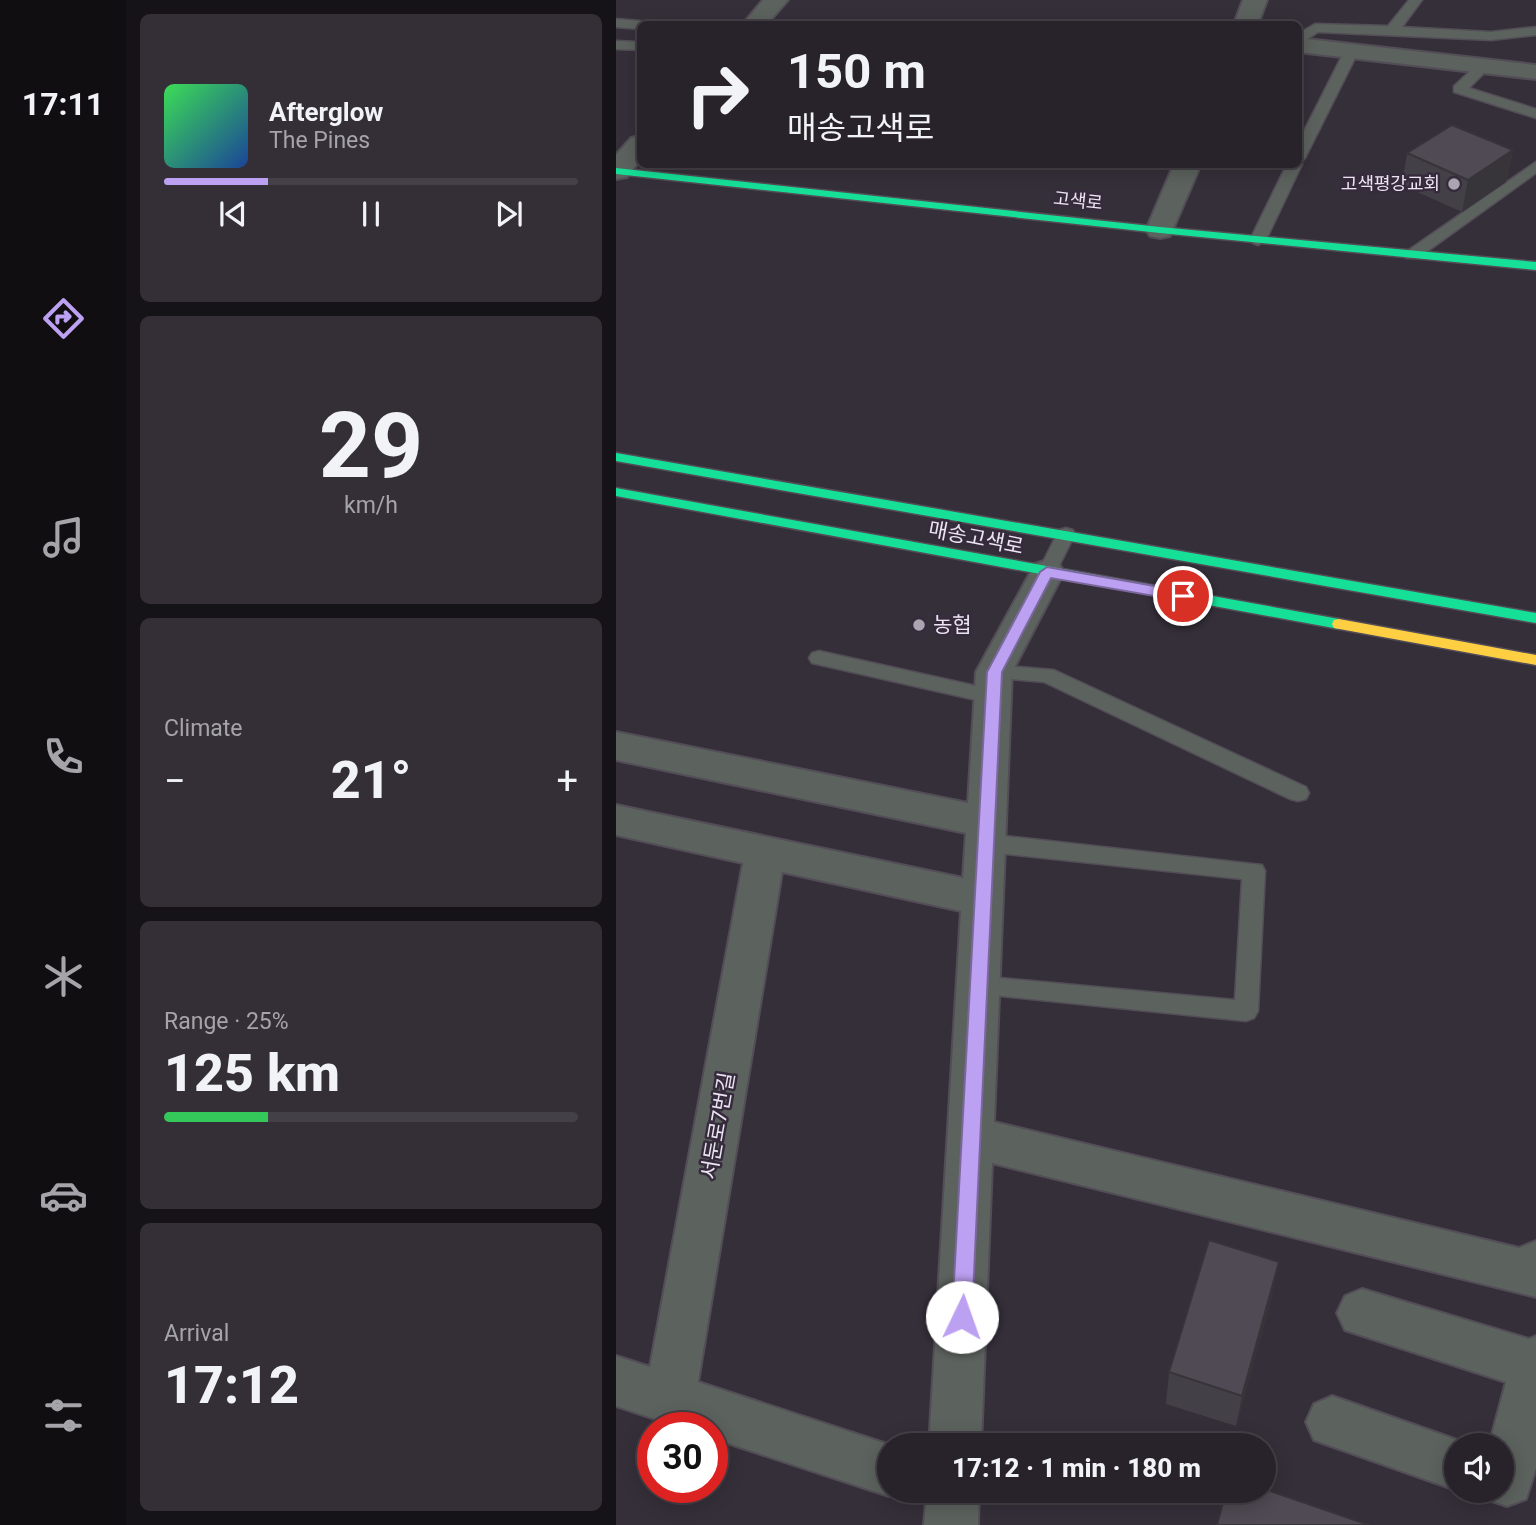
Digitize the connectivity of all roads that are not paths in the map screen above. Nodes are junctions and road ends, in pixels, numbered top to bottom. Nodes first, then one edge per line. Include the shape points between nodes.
1 (776, 0) edge
2 (1255, 0) edge
3 (1416, 0) edge
4 (758, 21) edge
5 (1247, 21) edge
6 (616, 23) edge
7 (637, 25) edge
8 (1392, 30) junction
9 (1536, 31) edge
10 (1302, 39) edge
11 (1302, 44) edge
12 (616, 45) edge
13 (637, 46) edge
14 (1351, 52) junction
15 (1485, 65) junction
16 (1536, 72) edge
17 (1536, 114) edge
18 (637, 148) edge
19 (1302, 150) edge
20 (1536, 166) edge
21 (1186, 168) edge
22 (1293, 168) edge
23 (617, 171) edge
24 (1160, 230) junction
25 (1258, 240) junction
26 (1412, 255) junction
27 (1536, 266) edge
28 (616, 457) edge
29 (616, 492) edge
30 (1066, 534) junction
31 (1047, 572) junction
32 (1536, 618) edge
33 (819, 658) dead end
34 (1536, 660) edge
35 (994, 685) junction
36 (616, 746) edge
37 (1297, 793) dead end
38 (616, 820) edge
39 (987, 832) junction
40 (765, 852) junction
41 (984, 900) junction
42 (979, 986) junction
43 (971, 1137) junction
44 (1536, 1264) edge
45 (1362, 1313) dead end
46 (1535, 1364) edge
47 (616, 1381) edge
48 (670, 1399) junction
49 (1332, 1422) dead end
50 (956, 1433) edge
51 (1514, 1451) edge
52 (1444, 1460) edge
53 (877, 1465) edge
54 (952, 1503) edge
55 (951, 1525) edge

1 - 4 street
2 - 5 street
3 - 8 lane
6 - 7 lane
8 - 9 lane via 1491,36
8 - 10 lane via 1315,28
11 - 14 street
12 - 13 lane
14 - 15 street
14 - 19 lane
15 - 16 street
15 - 17 lane via 1459,89
18 - 23 street
20 - 26 lane
21 - 24 street
22 - 25 lane
23 - 24 main road, 고색로
24 - 25 main road, 고색로
25 - 26 main road, 고색로
26 - 27 main road, 고색로
28 - 30 main road, 매송고색로
29 - 31 main road, 매송고색로
30 - 31 lane
30 - 32 main road, 매송고색로
31 - 34 main road, 매송고색로
31 - 35 street
33 - 35 lane
35 - 37 lane via 1047,675
35 - 39 street
36 - 39 street
38 - 40 street
39 - 41 street
39 - 42 lane via 1254,871 1245,1011
40 - 41 street
40 - 48 street, 서둔로7번길
41 - 42 street
42 - 43 street
43 - 44 street via 1534,1275
43 - 50 street
45 - 46 street
46 - 51 street
47 - 48 street
48 - 53 street
49 - 52 street
54 - 55 street

